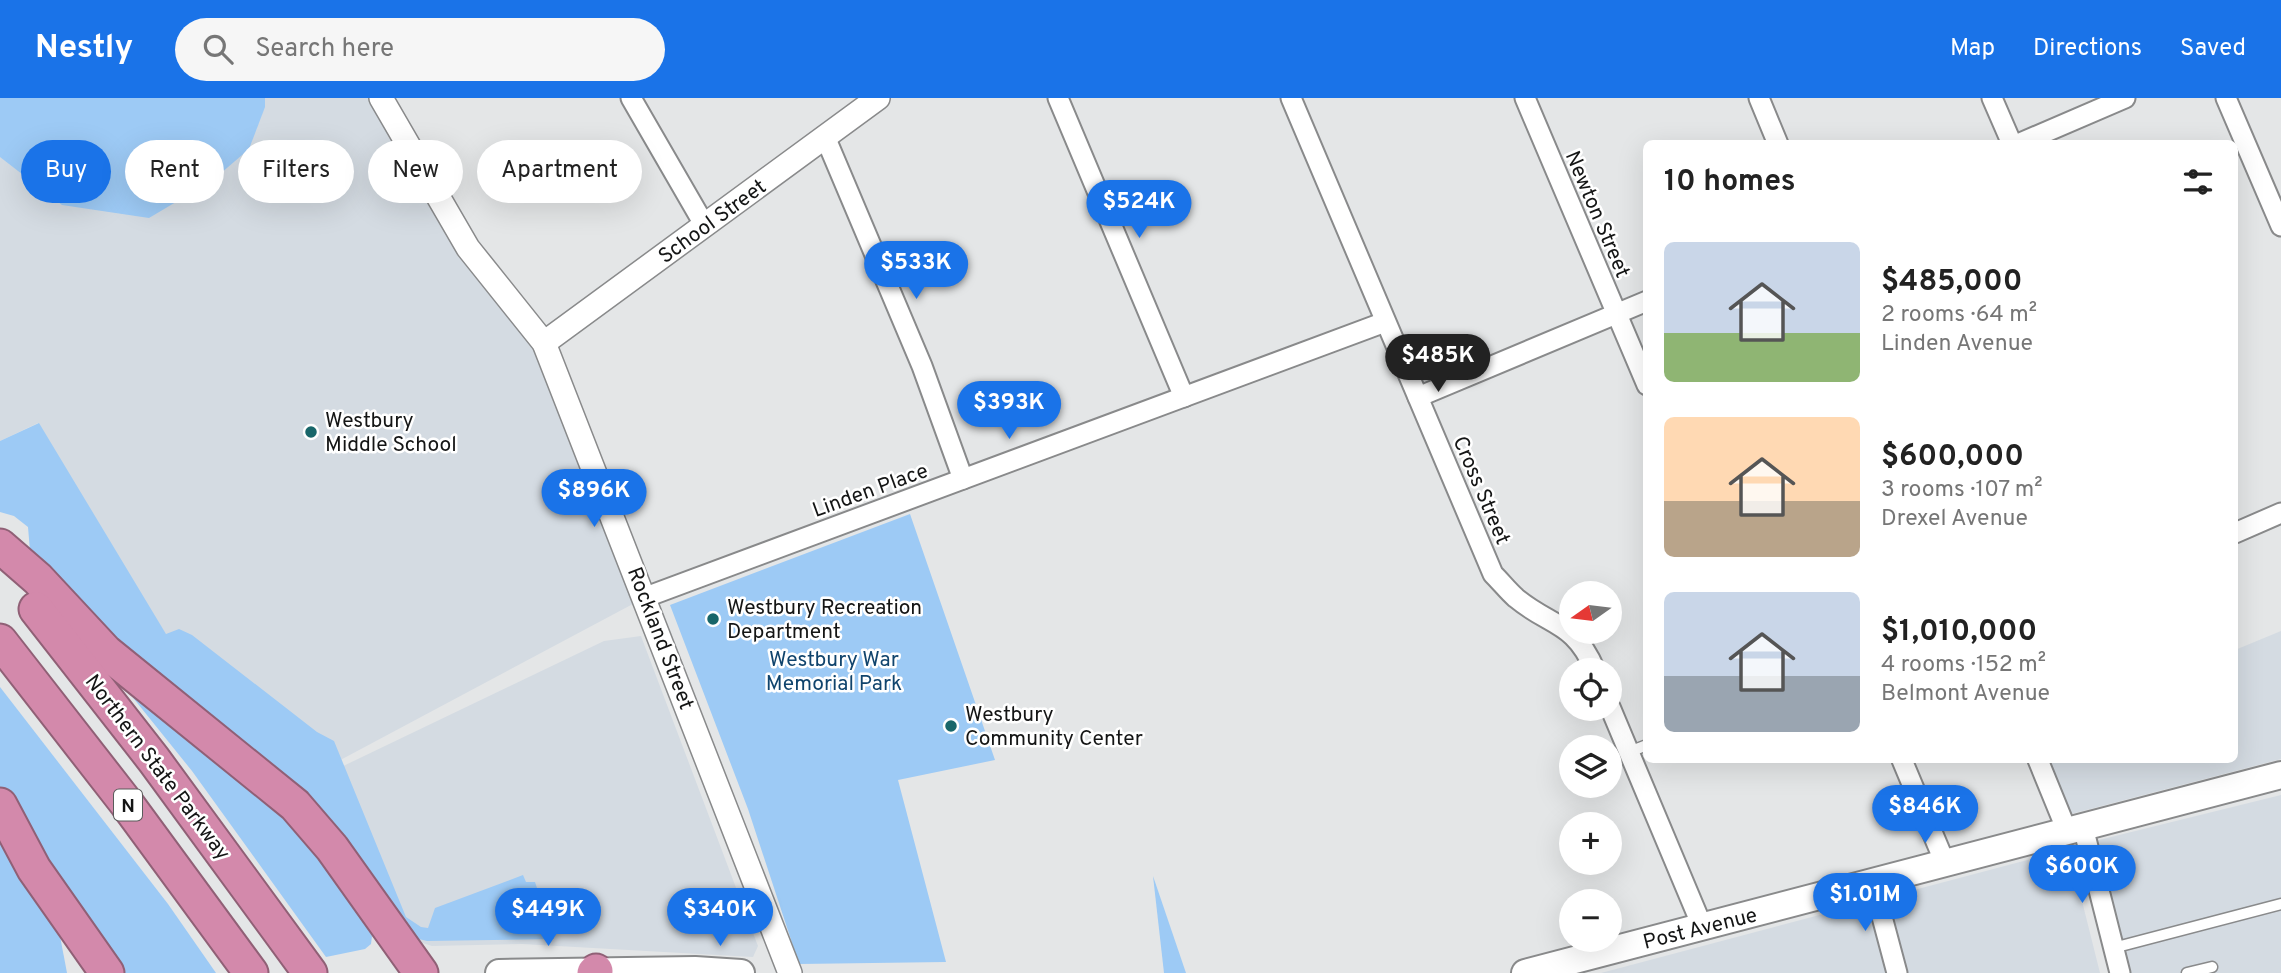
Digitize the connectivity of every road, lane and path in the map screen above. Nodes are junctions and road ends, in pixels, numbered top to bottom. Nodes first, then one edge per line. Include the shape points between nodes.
1 (381, 98) edge
2 (631, 98) edge
3 (878, 98) edge
4 (1058, 98) edge
5 (1291, 98) edge
6 (1525, 98) edge
7 (1759, 98) edge
8 (1993, 98) edge
9 (2126, 98) edge
10 (2226, 98) edge
11 (826, 139) junction
12 (1776, 140) edge
13 (2010, 140) edge
14 (2027, 140) edge
15 (705, 226) junction
16 (2281, 226) edge
17 (1643, 303) edge
18 (1616, 314) junction
19 (1385, 322) junction
20 (544, 343) junction
21 (1643, 377) edge
22 (1184, 397) junction
23 (1418, 397) junction
24 (963, 479) junction
25 (2281, 513) edge
26 (2238, 532) edge
27 (0, 546) edge
28 (0, 565) edge
29 (646, 597) junction
30 (0, 641) edge
31 (1588, 658) edge
32 (1620, 721) edge
33 (1638, 748) edge
34 (1643, 763) edge
35 (1903, 763) edge
36 (2040, 763) edge
37 (2281, 775) edge
38 (0, 805) edge
39 (2076, 829) junction
40 (1945, 863) junction
41 (1873, 883) junction
42 (2281, 904) edge
43 (1702, 926) junction
44 (74, 927) junction
45 (2113, 948) junction
46 (1583, 966) edge
47 (2212, 967) dead end
48 (595, 972) edge
49 (663, 972) edge
50 (81, 973) edge
51 (107, 973) edge
52 (251, 973) edge
53 (310, 973) edge
54 (421, 973) edge
55 (499, 973) edge
56 (741, 973) edge
57 (790, 973) edge
58 (1525, 973) edge
59 (1897, 973) edge
60 (2120, 973) edge
61 (2188, 973) edge

1 - 20 street, Rockland Street via 468,248
2 - 15 street
3 - 11 street, School Street
4 - 22 street
5 - 19 street, Cross Street
6 - 18 street, Newton Street
7 - 12 street
8 - 13 street
9 - 14 street
10 - 16 street
11 - 15 street, School Street
11 - 24 street via 922,366
15 - 20 street, School Street
17 - 18 street
18 - 21 street, Newton Street
18 - 23 street
19 - 22 street, Linden Place
19 - 23 street, Cross Street
20 - 29 street, Rockland Street
22 - 24 street, Linden Place
23 - 31 street, Cross Street via 1493,574 1516,599 1565,627
24 - 29 street, Linden Place
25 - 26 street
27 - 54 highway via 38,579 106,652 295,806 332,848
28 - 53 highway, Northern State Parkway / N via 154,760
29 - 57 street, Rockland Street
30 - 52 highway, N
32 - 33 street
34 - 43 street
35 - 40 street
36 - 39 street
37 - 39 main road, Post Avenue
38 - 44 highway via 34,869
39 - 40 main road, Post Avenue
39 - 45 street
40 - 41 main road, Post Avenue
41 - 43 main road, Post Avenue
41 - 59 street
42 - 45 lane
43 - 46 main road, Post Avenue
44 - 50 highway
44 - 51 highway
45 - 60 street
46 - 58 main road, Post Avenue
47 - 61 lane
48 - 49 main road
48 - 55 main road
49 - 56 main road

